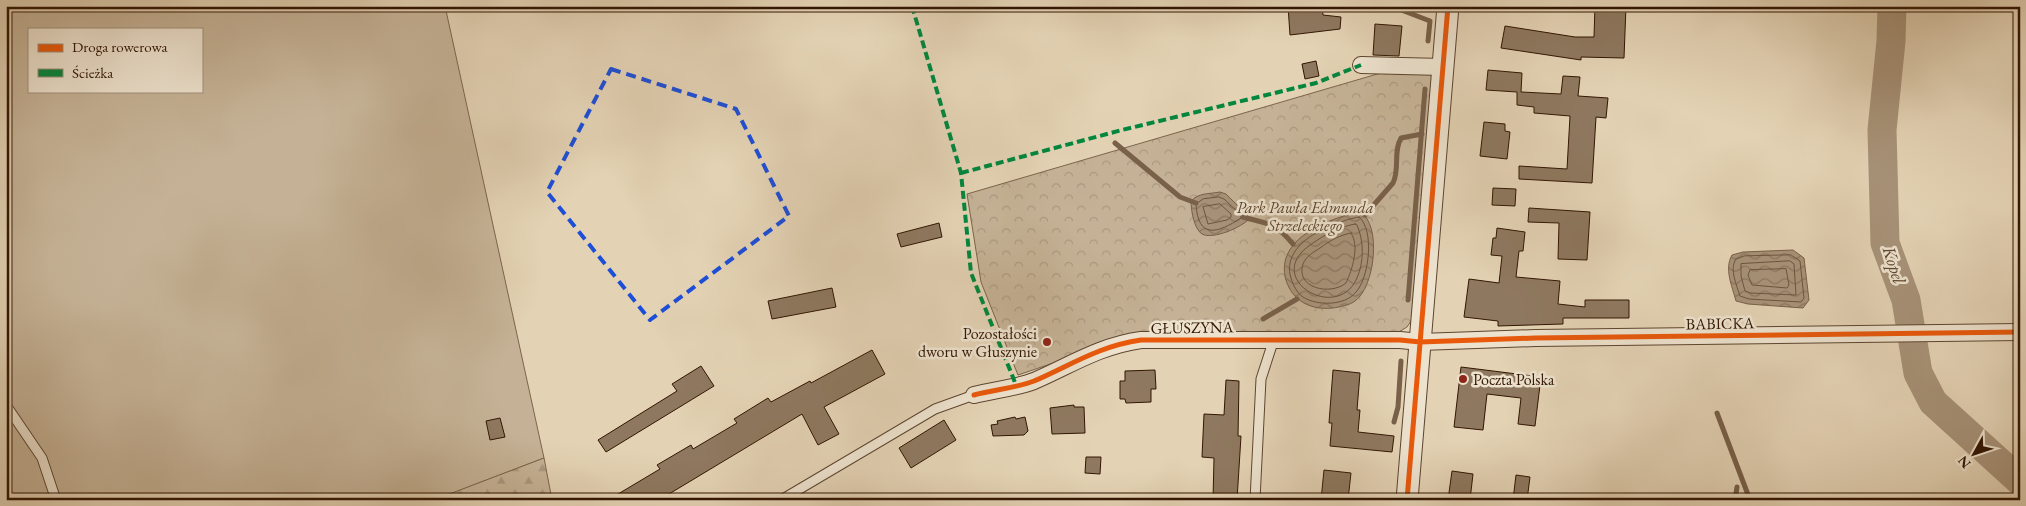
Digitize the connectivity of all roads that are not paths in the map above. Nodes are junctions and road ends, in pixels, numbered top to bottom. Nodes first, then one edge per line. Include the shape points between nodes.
1 (1448, 7) edge
2 (1361, 65) dead end
3 (1443, 67) junction
4 (2020, 332) edge
5 (1274, 338) junction
6 (1420, 342) junction
7 (974, 394) joint
8 (6, 405) edge
9 (56, 500) edge
10 (781, 500) edge
11 (1255, 500) edge
12 (1407, 500) edge

1 - 3 street
2 - 3 street
3 - 6 street
4 - 6 street, BABICKA
5 - 6 street, GŁUSZYNA
5 - 7 street, GŁUSZYNA via 1121,343 1102,348 1032,382
5 - 11 lane via 1261,379
6 - 12 street
7 - 10 lane via 935,409
8 - 9 lane via 42,458

